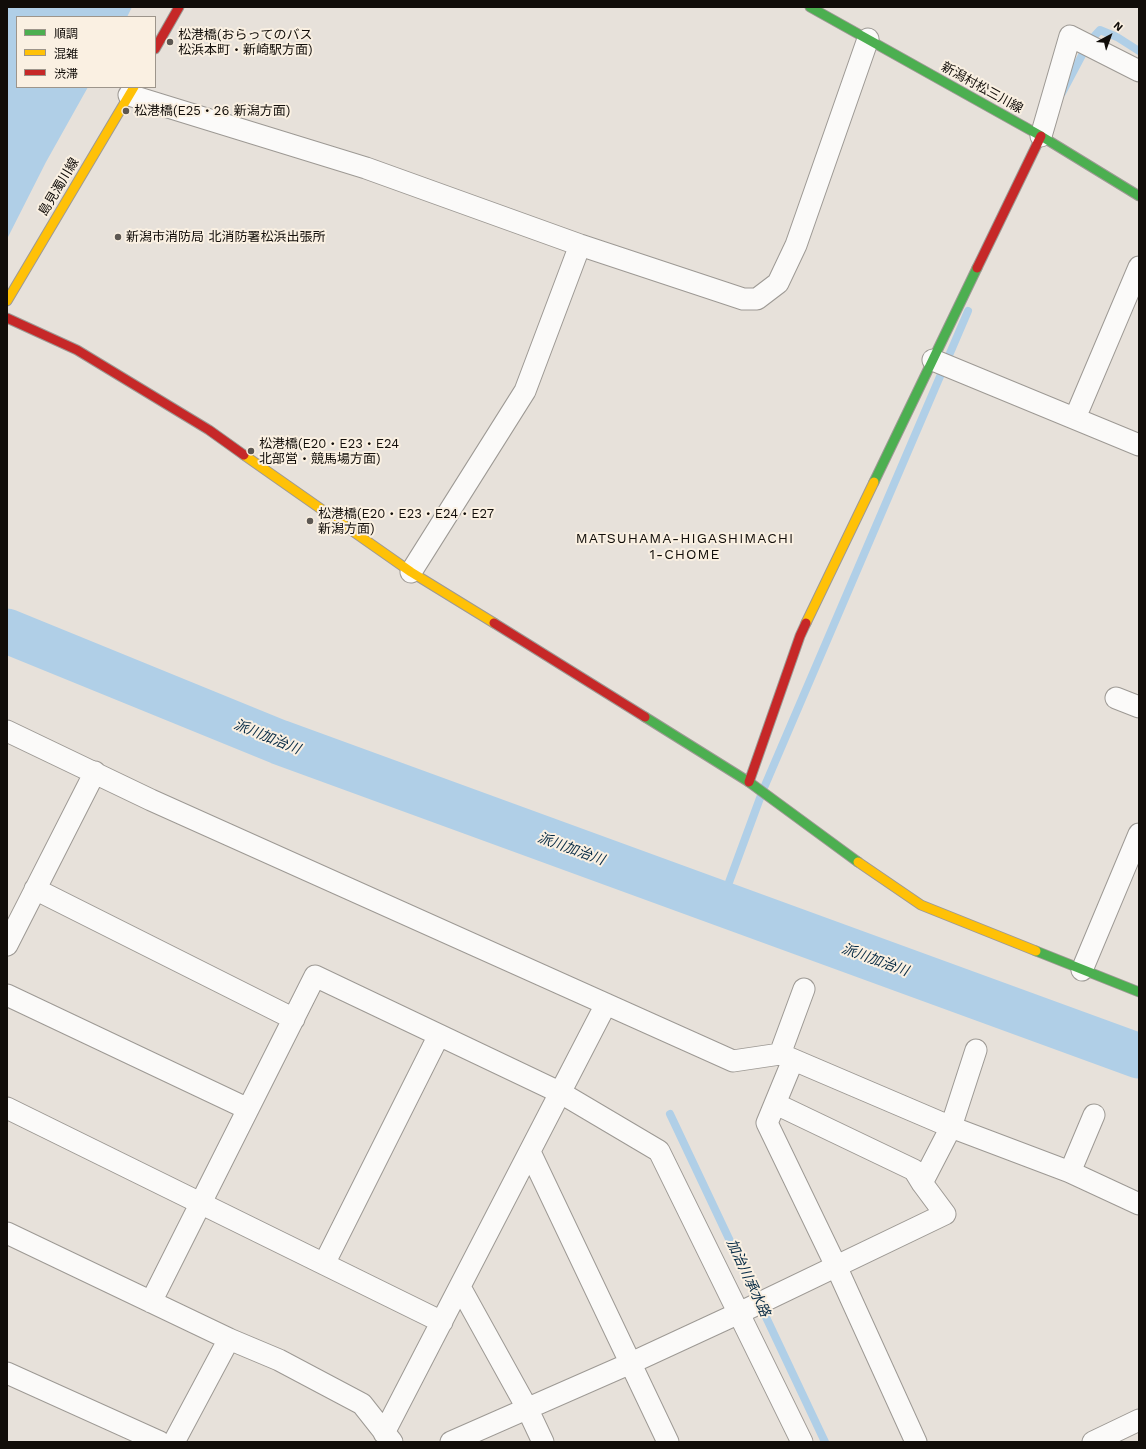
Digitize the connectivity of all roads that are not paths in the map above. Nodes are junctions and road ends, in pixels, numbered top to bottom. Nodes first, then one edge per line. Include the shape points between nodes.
1 (179, 7) edge
2 (810, 7) edge
3 (868, 39) junction
4 (156, 47) edge
5 (1139, 71) edge
6 (131, 91) edge
7 (1040, 136) junction
8 (1139, 196) edge
9 (580, 245) junction
10 (1139, 266) edge
11 (7, 301) edge
12 (7, 318) edge
13 (933, 360) junction
14 (1075, 418) junction
15 (1139, 445) edge
16 (411, 572) junction
17 (1116, 698) dead end
18 (1139, 706) edge
19 (7, 731) edge
20 (95, 772) junction
21 (749, 782) junction
22 (1139, 834) edge
23 (36, 889) junction
24 (7, 945) edge
25 (1082, 970) junction
26 (804, 989) dead end
27 (1139, 992) edge
28 (7, 995) edge
29 (606, 1004) junction
30 (294, 1019) junction
31 (439, 1035) junction
32 (976, 1050) dead end
33 (786, 1057) junction
34 (560, 1093) junction
35 (776, 1104) junction
36 (7, 1108) edge
37 (248, 1109) junction
38 (1094, 1115) dead end
39 (951, 1127) junction
40 (530, 1152) junction
41 (1070, 1172) junction
42 (922, 1183) junction
43 (201, 1203) junction
44 (1139, 1204) edge
45 (7, 1233) edge
46 (324, 1264) junction
47 (836, 1266) junction
48 (460, 1287) junction
49 (151, 1302) junction
50 (739, 1313) junction
51 (442, 1322) junction
52 (229, 1339) junction
53 (631, 1362) junction
54 (7, 1372) edge
55 (527, 1408) junction
56 (1139, 1420) edge
57 (388, 1438) edge
58 (160, 1442) edge
59 (174, 1442) edge
60 (451, 1442) edge
61 (543, 1442) edge
62 (668, 1442) edge
63 (802, 1442) edge
64 (916, 1442) edge
65 (1094, 1442) edge

1 - 4 street
2 - 3 street, 新潟村松三川線
3 - 7 street, 新潟村松三川線
3 - 9 street via 796,245 778,283 757,299 743,299
5 - 7 street via 1070,36
6 - 9 street via 366,168
6 - 11 street, 島見濁川線
7 - 8 street, 新潟村松三川線
7 - 13 street
9 - 16 street via 525,390
10 - 14 street
12 - 16 street via 77,350 209,430
13 - 14 street
13 - 21 street via 800,636
14 - 15 street
16 - 21 street
17 - 18 street
19 - 20 street
20 - 23 street
20 - 29 street via 151,800
21 - 25 street via 921,905
22 - 25 street
23 - 24 street
23 - 30 street
25 - 27 street
26 - 33 street
28 - 37 street
29 - 33 street via 733,1061
29 - 34 street
30 - 31 street via 316,976
30 - 37 street
31 - 34 street
31 - 46 street
32 - 39 street
33 - 35 street
33 - 39 street
34 - 40 street
34 - 50 street via 658,1151
35 - 42 street via 914,1170
35 - 47 street via 767,1123
36 - 43 street
37 - 43 street
38 - 41 street
39 - 41 street
39 - 42 street
40 - 48 street
40 - 53 street
41 - 44 street
42 - 47 street via 945,1214
43 - 46 street
43 - 49 street
45 - 49 street
46 - 51 street
47 - 50 street
47 - 64 street
48 - 51 street
48 - 55 street
49 - 52 street
50 - 53 street
50 - 63 street
51 - 57 street
52 - 57 street via 279,1360 362,1404
52 - 59 street
53 - 55 street
53 - 62 street
54 - 58 street
55 - 60 street
55 - 61 street
56 - 65 street

